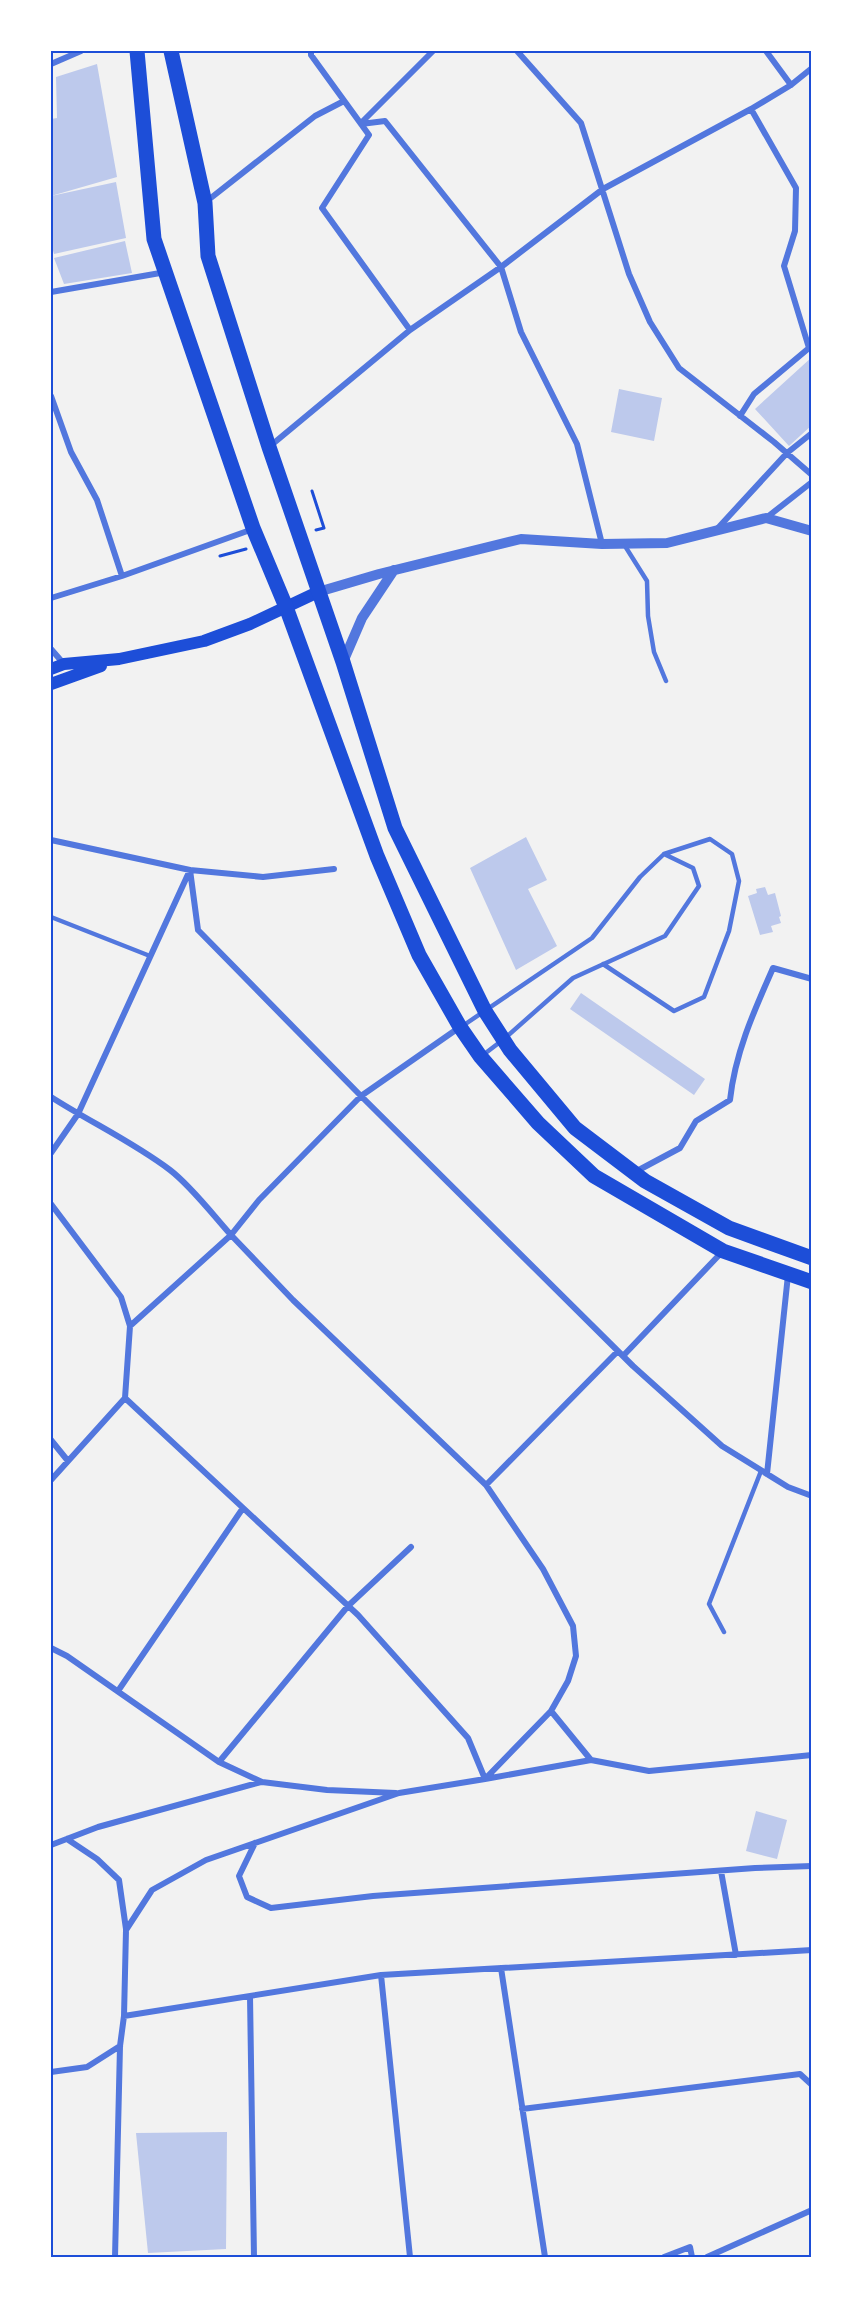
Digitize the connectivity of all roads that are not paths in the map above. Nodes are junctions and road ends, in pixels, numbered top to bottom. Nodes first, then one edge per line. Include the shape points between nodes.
1 (81, 51) edge
2 (137, 51) edge
3 (171, 51) edge
4 (311, 51) edge
5 (433, 51) edge
6 (517, 51) edge
7 (766, 51) edge
8 (51, 64) edge
9 (812, 68) edge
10 (791, 85) junction
11 (344, 101) junction
12 (751, 109) junction
13 (361, 124) junction
14 (603, 189) junction
15 (205, 203) junction
16 (501, 267) junction
17 (166, 272) junction
18 (51, 292) edge
19 (410, 330) junction
20 (51, 396) edge
21 (740, 416) junction
22 (812, 433) edge
23 (269, 447) junction
24 (787, 453) junction
25 (812, 475) edge
26 (812, 482) edge
27 (766, 518) junction
28 (253, 528) junction
29 (716, 531) junction
30 (812, 531) edge
31 (602, 544) junction
32 (623, 544) junction
33 (394, 570) junction
34 (122, 576) junction
35 (318, 592) junction
36 (51, 598) edge
37 (286, 608) junction
38 (51, 649) edge
39 (119, 659) junction
40 (343, 662) junction
41 (64, 664) junction
42 (51, 669) edge
43 (666, 681) dead end
44 (51, 684) edge
45 (51, 840) edge
46 (664, 854) junction
47 (334, 869) dead end
48 (190, 870) junction
49 (51, 917) edge
50 (150, 956) junction
51 (603, 964) junction
52 (812, 978) edge
53 (485, 1011) junction
54 (460, 1027) junction
55 (504, 1039) junction
56 (480, 1056) junction
57 (361, 1096) junction
58 (51, 1097) edge
59 (78, 1114) junction
60 (51, 1153) edge
61 (634, 1172) junction
62 (51, 1203) edge
63 (231, 1235) junction
64 (723, 1251) junction
65 (812, 1258) edge
66 (789, 1275) junction
67 (812, 1282) edge
68 (130, 1326) junction
69 (621, 1353) junction
70 (125, 1398) junction
71 (51, 1440) edge
72 (68, 1461) junction
73 (764, 1472) junction
74 (51, 1480) edge
75 (486, 1485) junction
76 (812, 1496) edge
77 (243, 1508) junction
78 (411, 1547) dead end
79 (348, 1606) junction
80 (724, 1632) dead end
81 (51, 1648) edge
82 (118, 1691) junction
83 (551, 1711) junction
84 (812, 1755) edge
85 (591, 1760) junction
86 (219, 1762) junction
87 (485, 1779) junction
88 (262, 1782) junction
89 (399, 1793) junction
90 (67, 1839) junction
91 (256, 1843) junction
92 (51, 1845) edge
93 (812, 1866) edge
94 (721, 1871) junction
95 (126, 1930) junction
96 (812, 1950) edge
97 (736, 1954) junction
98 (501, 1968) junction
99 (381, 1975) junction
100 (250, 1996) junction
101 (124, 2016) junction
102 (120, 2046) junction
103 (51, 2072) edge
104 (812, 2085) edge
105 (522, 2109) junction
106 (812, 2210) edge
107 (115, 2257) edge
108 (254, 2257) edge
109 (410, 2257) edge
110 (544, 2257) edge
111 (664, 2257) edge
112 (692, 2257) edge
113 (707, 2257) edge

1 - 8 street
2 - 17 highway via 154,239
3 - 15 highway
4 - 11 street
5 - 13 street
6 - 14 street via 581,123
7 - 10 street
9 - 10 street
10 - 12 street
11 - 13 street
11 - 15 street via 315,116
12 - 14 street
12 - 21 street via 796,188 795,231 784,266 809,348 754,394
13 - 16 street via 385,121
13 - 19 street via 369,135 322,208
14 - 16 street
14 - 21 street via 629,274 650,322 680,368
15 - 23 highway via 208,256
16 - 19 street
16 - 31 street via 520,332 577,444
17 - 18 street
17 - 28 highway
19 - 23 street
20 - 34 street via 71,452 97,500
21 - 24 street
22 - 24 street
23 - 35 highway
24 - 25 street
24 - 29 street
26 - 27 street
27 - 29 street
27 - 30 street
28 - 34 street
28 - 37 highway
29 - 32 street via 667,543
31 - 32 street
31 - 33 street via 521,539
32 - 43 lane via 647,581 654,652
33 - 35 street
33 - 40 street via 362,618
34 - 36 street
35 - 37 main road
35 - 40 highway
37 - 39 main road via 204,641
37 - 54 highway via 377,856 419,955
38 - 41 street
39 - 41 main road
39 - 44 main road
40 - 53 highway via 395,828
41 - 42 main road
45 - 48 street
46 - 51 lane via 693,868 699,885 664,936
46 - 51 lane via 710,839 732,854 739,881 731,921 704,996 674,1011
46 - 53 lane via 640,877 592,938
47 - 48 street via 263,877
48 - 50 street
48 - 57 street via 198,930
49 - 50 lane
50 - 59 street
51 - 55 lane via 573,978
52 - 61 street via 773,968 750,1022 732,1078 730,1100 696,1121 680,1148
53 - 54 lane
53 - 55 highway
54 - 56 highway
54 - 57 street
55 - 56 lane
55 - 61 highway via 575,1128
56 - 64 highway via 538,1123 594,1176
57 - 63 street via 259,1200
57 - 69 street
58 - 59 street
59 - 60 street
59 - 63 street via 122,1137 172,1172
61 - 65 highway via 729,1228
62 - 68 street via 121,1297
63 - 68 street
63 - 75 street via 293,1300
64 - 66 highway
64 - 69 street
66 - 67 highway
66 - 73 street
68 - 70 street
69 - 73 street via 722,1446
69 - 75 street
70 - 72 street
70 - 77 street
71 - 72 street
72 - 74 street
73 - 76 street
73 - 80 lane via 709,1604
75 - 83 street via 543,1569 573,1626 576,1656 568,1682
77 - 79 street
77 - 82 street
78 - 79 street
79 - 86 street
79 - 87 street via 468,1738
81 - 82 street
82 - 86 street
83 - 85 street
83 - 87 street
84 - 85 street via 649,1771
85 - 87 street
86 - 88 street
87 - 89 street
88 - 89 street
88 - 90 street
89 - 91 street
90 - 92 street
90 - 95 street via 97,1859 118,1880
91 - 94 street via 238,1876 247,1897 271,1908 373,1896
91 - 95 street via 206,1860 152,1890
93 - 94 street
94 - 97 street
95 - 101 street
96 - 97 street
97 - 98 street
98 - 99 street
98 - 105 street
99 - 100 street
99 - 109 street
100 - 101 street
100 - 108 street
101 - 102 street
102 - 103 street via 87,2067
102 - 107 street
104 - 105 street via 800,2074
105 - 110 street
106 - 113 street
111 - 112 street via 690,2247

